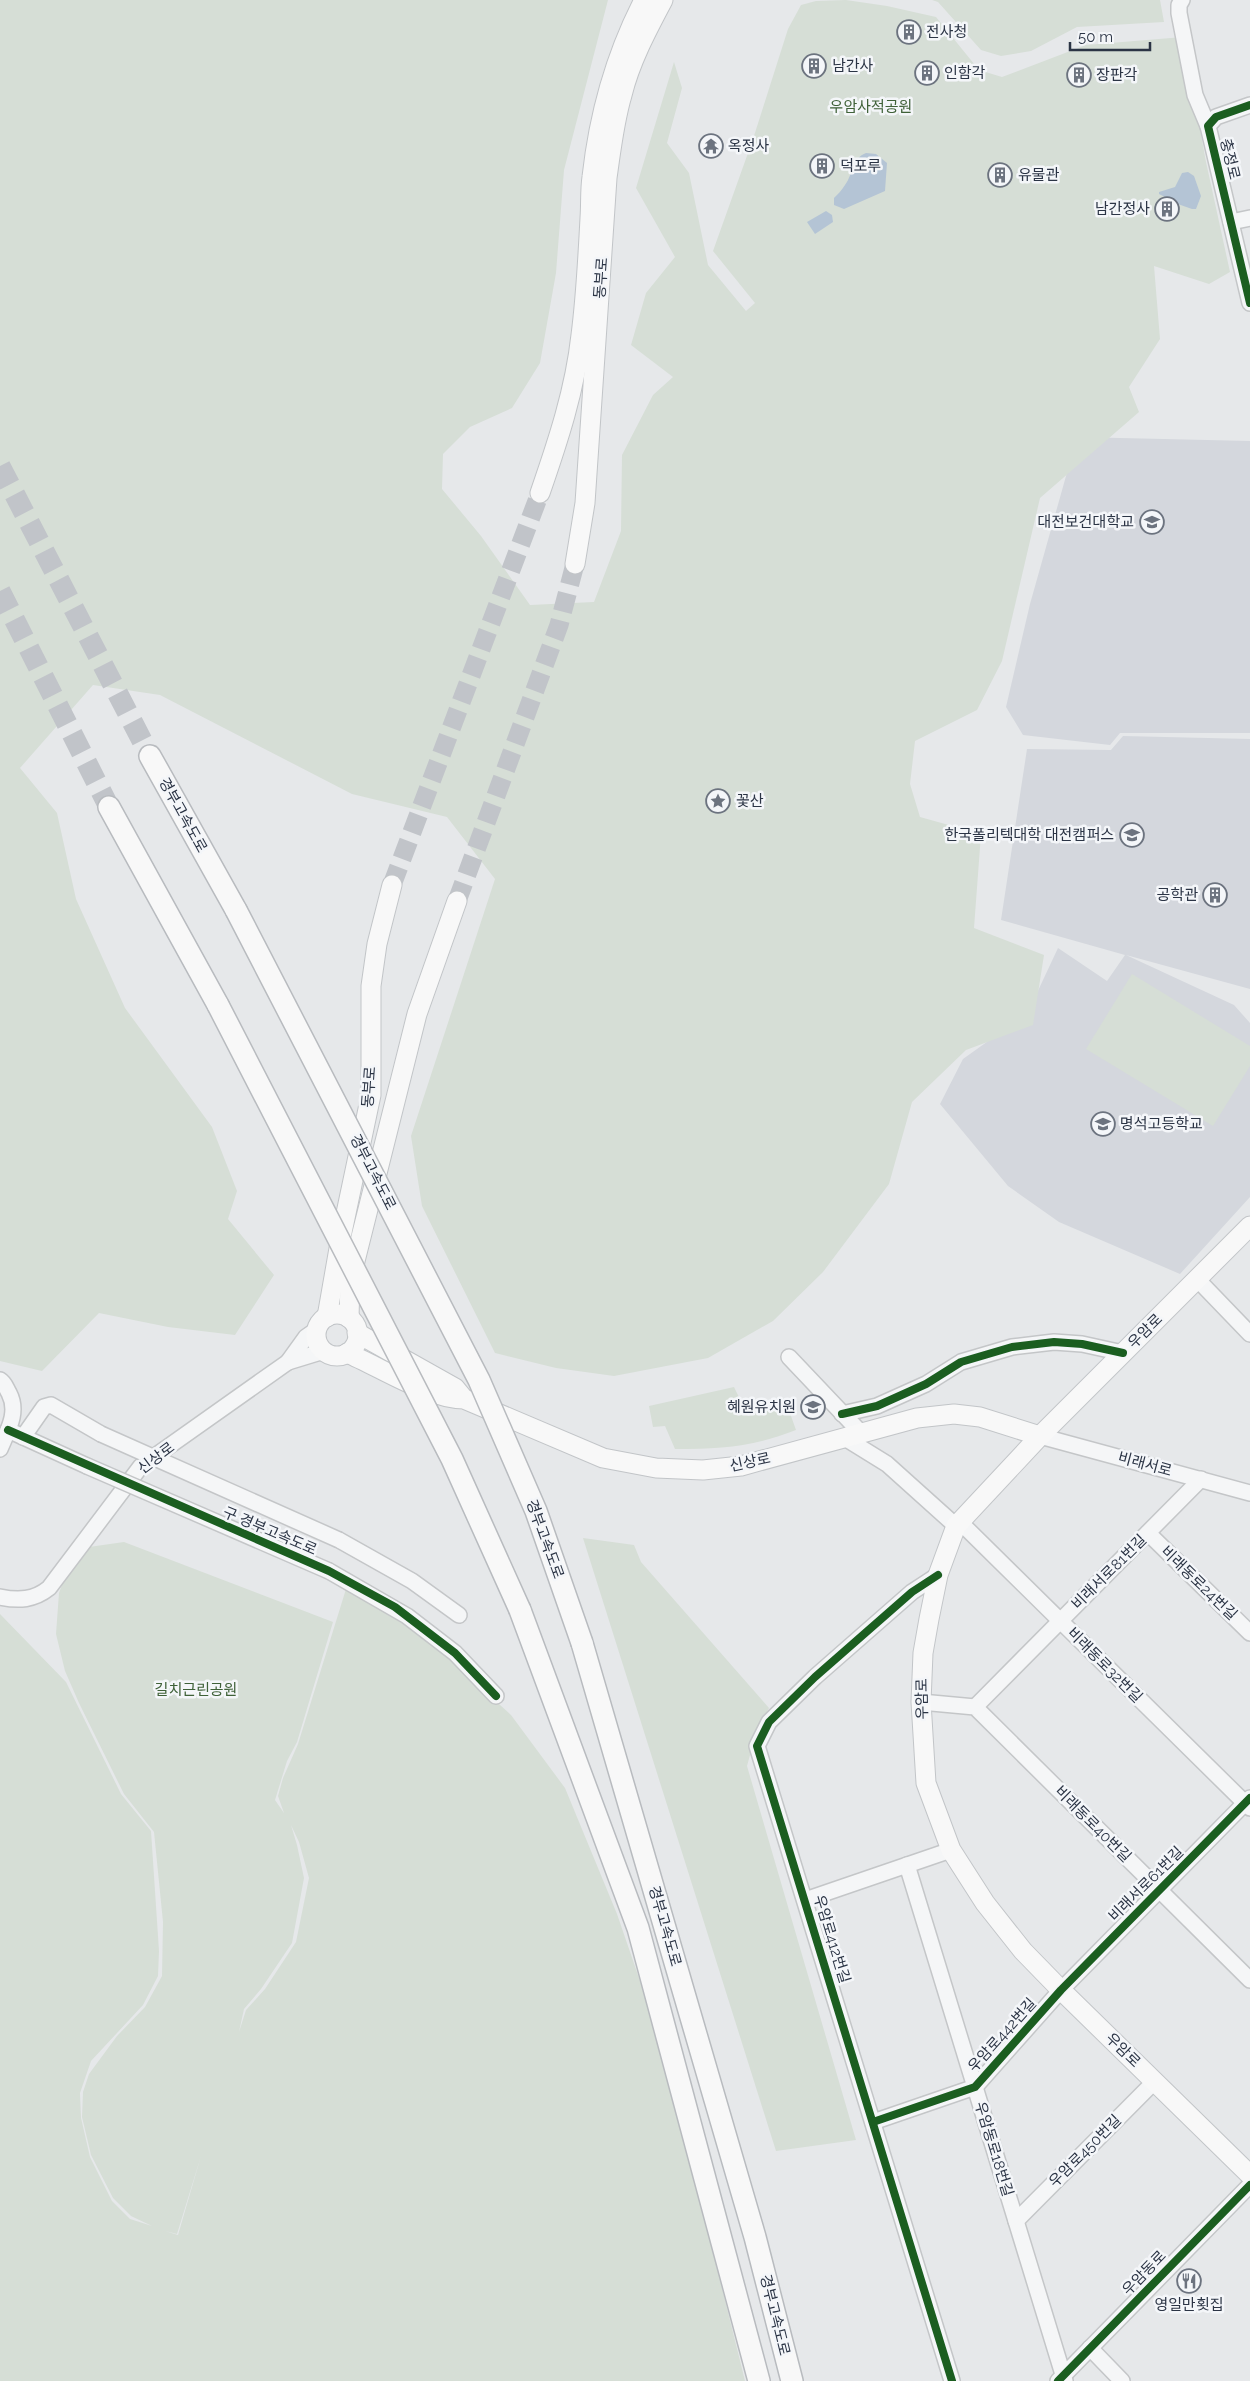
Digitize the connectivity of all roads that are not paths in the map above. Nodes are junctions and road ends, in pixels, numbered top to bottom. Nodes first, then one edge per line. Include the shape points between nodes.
1 (644, 0) edge
2 (663, 0) edge
3 (1182, 0) edge
4 (1250, 105) edge
5 (1250, 116) edge
6 (1212, 122) junction
7 (1250, 218) edge
8 (1231, 222) junction
9 (1250, 303) edge
10 (540, 493) tunnel mouth
11 (575, 564) tunnel mouth
12 (150, 756) tunnel mouth
13 (109, 807) tunnel mouth
14 (392, 885) tunnel mouth
15 (457, 901) tunnel mouth
16 (1250, 1226) edge
17 (1197, 1279) junction
18 (321, 1324) junction
19 (353, 1326) junction
20 (1250, 1334) edge
21 (324, 1351) junction
22 (347, 1353) junction
23 (1123, 1353) junction
24 (789, 1357) dead end
25 (288, 1362) junction
26 (0, 1380) edge
27 (464, 1399) junction
28 (842, 1414) junction
29 (8, 1430) junction
30 (854, 1436) junction
31 (1040, 1436) junction
32 (23, 1437) junction
33 (0, 1449) edge
34 (1201, 1479) junction
35 (1250, 1493) edge
36 (958, 1524) junction
37 (1148, 1533) junction
38 (938, 1575) junction
39 (0, 1596) edge
40 (459, 1615) dead end
41 (1060, 1621) junction
42 (1250, 1632) edge
43 (496, 1696) dead end
44 (921, 1702) junction
45 (975, 1707) junction
46 (1248, 1803) edge
47 (951, 1850) junction
48 (907, 1866) junction
49 (1159, 1890) junction
50 (805, 1900) junction
51 (1250, 1980) edge
52 (1060, 1990) junction
53 (1154, 2081) junction
54 (974, 2087) junction
55 (874, 2122) junction
56 (1250, 2175) edge
57 (1250, 2184) edge
58 (1016, 2221) junction
59 (776, 2318) junction
60 (1090, 2348) junction
61 (1062, 2379) edge
62 (759, 2381) edge
63 (792, 2381) edge
64 (798, 2381) edge
65 (952, 2381) edge
66 (1122, 2381) edge

1 - 10 main road, 동부로 via 617,58 606,93 591,179 581,336 565,420
2 - 11 main road, 동부로 via 622,93 613,130 585,503
3 - 6 street, 충정로 via 1179,13 1195,95
4 - 6 street
5 - 6 street
6 - 8 street, 충정로
7 - 8 street
8 - 9 street, 충정로
12 - 59 highway, 경부고속도로, bridge via 236,910 479,1380 536,1511 582,1643
13 - 62 highway, 경부고속도로, bridge via 218,1005 452,1459 520,1610 638,1928
14 - 18 main road, 동부로 via 377,944 371,986 371,1095
15 - 19 main road, 동부로 via 417,1014 350,1281
16 - 17 main road, 우암로
17 - 20 street
17 - 23 main road, 우암로
18 - 19 main road via 338,1314
18 - 21 main road via 317,1342
18 - 25 street via 306,1337
19 - 22 main road via 355,1345
19 - 27 main road via 455,1388
21 - 22 main road via 335,1356
21 - 25 street
22 - 27 main road via 430,1392 450,1399
23 - 28 street via 1054,1342 1012,1347 961,1362 926,1384 877,1406
23 - 31 main road, 우암로
24 - 28 street, 비래동로32번길
25 - 39 street, 신상로 via 141,1466 49,1588 38,1597 20,1600
26 - 29 street via 13,1402
27 - 30 main road, 신상로 via 603,1458 656,1468 703,1470 741,1466
28 - 30 street, 비래동로32번길
29 - 32 street, 구 경부고속도로
29 - 33 street
30 - 31 main road, 신상로 via 917,1418 954,1414 980,1417
30 - 36 street, 비래동로32번길
31 - 34 street, 비래서로
31 - 36 main road, 우암로
32 - 40 street, 구 경부고속도로, bridge via 44,1407 51,1404 101,1434 339,1540 412,1581
32 - 43 street, 구 경부고속도로, bridge via 329,1571 407,1616 455,1653
34 - 35 street, 비래서로
34 - 37 street, 비래서로81번길
36 - 38 main road, 우암로
36 - 41 street, 비래동로32번길
37 - 41 street, 비래서로81번길
37 - 42 street, 비래동로24번길
38 - 44 main road, 우암로 via 923,1653
38 - 50 street, 우암로412번길 via 912,1592 815,1676 769,1722 758,1746
41 - 45 street, 비래서로81번길
41 - 46 street, 비래동로32번길
44 - 45 street
44 - 47 main road, 우암로 via 926,1783
45 - 49 street, 비래동로40번길
46 - 49 street, 비래서로61번길
47 - 48 street, 우암로412번길
47 - 52 main road, 우암로 via 985,1903 1023,1951
48 - 50 street, 우암로412번길
48 - 54 street, 우암동로18번길
49 - 51 street, 비래동로40번길
49 - 52 street, 비래서로61번길
50 - 55 street, 우암로412번길
52 - 53 main road, 우암로
52 - 54 street, 우암로442번길
53 - 56 main road, 우암로
53 - 58 street, 우암로450번길
54 - 55 street, 우암로442번길
54 - 58 street, 우암동로18번길
55 - 65 street, 우암로412번길
57 - 60 street, 우암동로
58 - 61 street, 우암동로18번길
59 - 63 highway, 경부고속도로
59 - 64 highway
60 - 61 street, 우암동로
60 - 66 street

